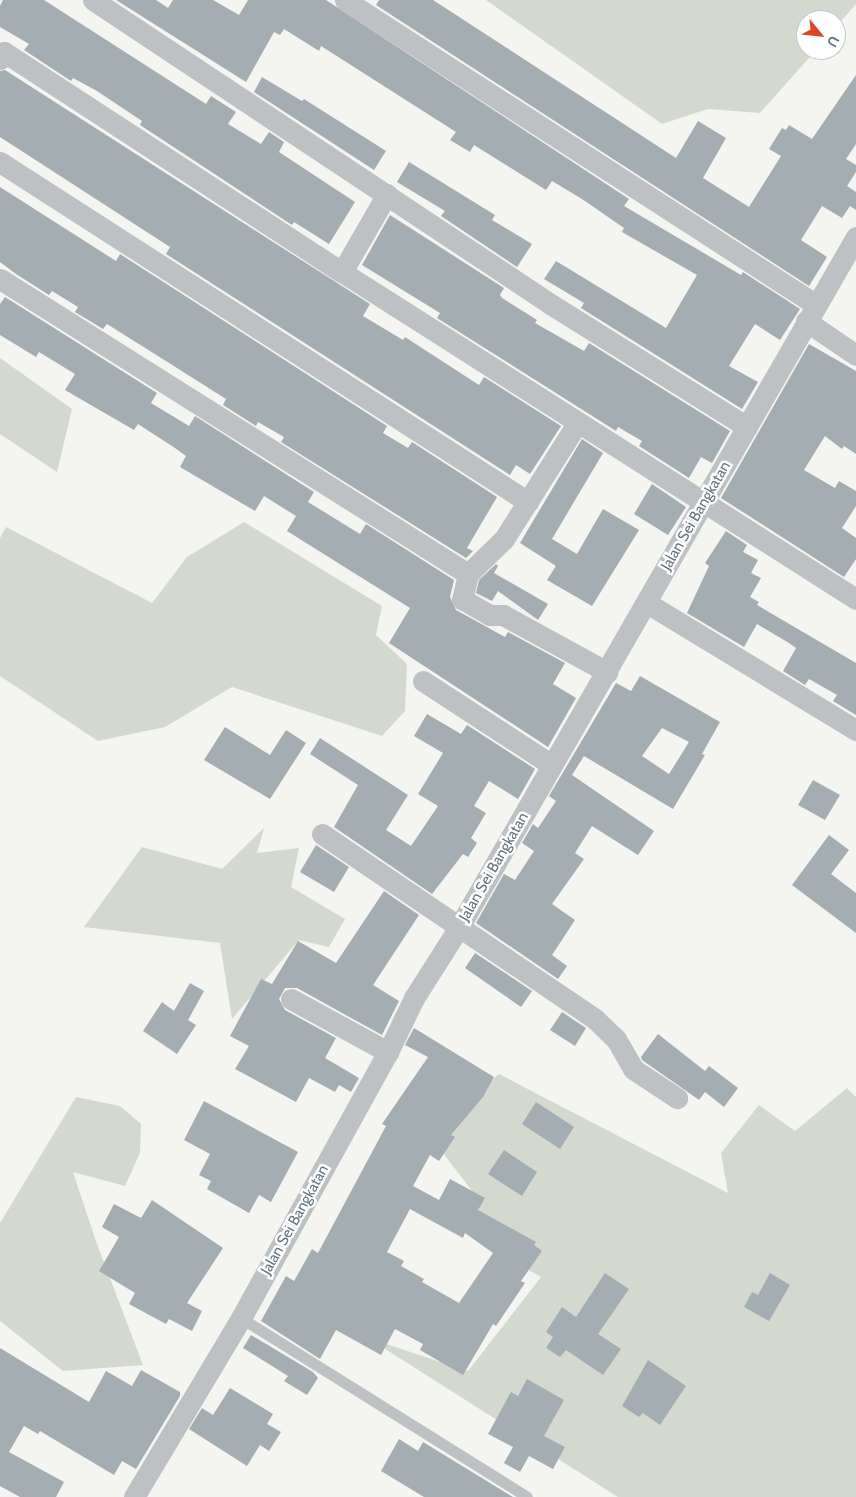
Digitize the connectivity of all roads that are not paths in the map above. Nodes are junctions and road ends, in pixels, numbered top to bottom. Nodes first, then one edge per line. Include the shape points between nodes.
1 (93, 0) edge
2 (345, 0) edge
3 (1, 53) edge
4 (0, 162) edge
5 (387, 194) junction
6 (856, 238) edge
7 (342, 272) junction
8 (0, 279) edge
9 (810, 313) junction
10 (856, 355) edge
11 (578, 422) junction
12 (748, 427) junction
13 (704, 501) junction
14 (528, 502) junction
15 (468, 574) junction
16 (856, 599) edge
17 (647, 603) junction
18 (607, 672) junction
19 (423, 681) dead end
20 (856, 730) edge
21 (552, 766) junction
22 (322, 834) dead end
23 (459, 927) junction
24 (291, 999) dead end
25 (388, 1052) junction
26 (677, 1098) dead end
27 (241, 1318) junction
28 (134, 1497) edge
29 (527, 1497) edge

1 - 5 street
2 - 9 street
3 - 7 street
4 - 14 street
5 - 7 street
5 - 12 street via 552,305
6 - 9 street, Jalan Sei Bangkatan
7 - 11 street
8 - 15 street
9 - 10 street
9 - 12 street, Jalan Sei Bangkatan
11 - 13 street
11 - 14 street
12 - 13 street, Jalan Sei Bangkatan
13 - 16 street
13 - 17 street, Jalan Sei Bangkatan
14 - 15 street via 504,539
15 - 18 street via 462,599 490,615 503,615
17 - 18 street, Jalan Sei Bangkatan
17 - 20 street
18 - 21 street, Jalan Sei Bangkatan
19 - 21 street
21 - 23 street, Jalan Sei Bangkatan
22 - 23 street
23 - 25 street, Jalan Sei Bangkatan via 414,998
23 - 26 street via 595,1019 616,1039 633,1069
24 - 25 street
25 - 27 street, Jalan Sei Bangkatan
27 - 28 street, Jalan Sei Bangkatan
27 - 29 lane

